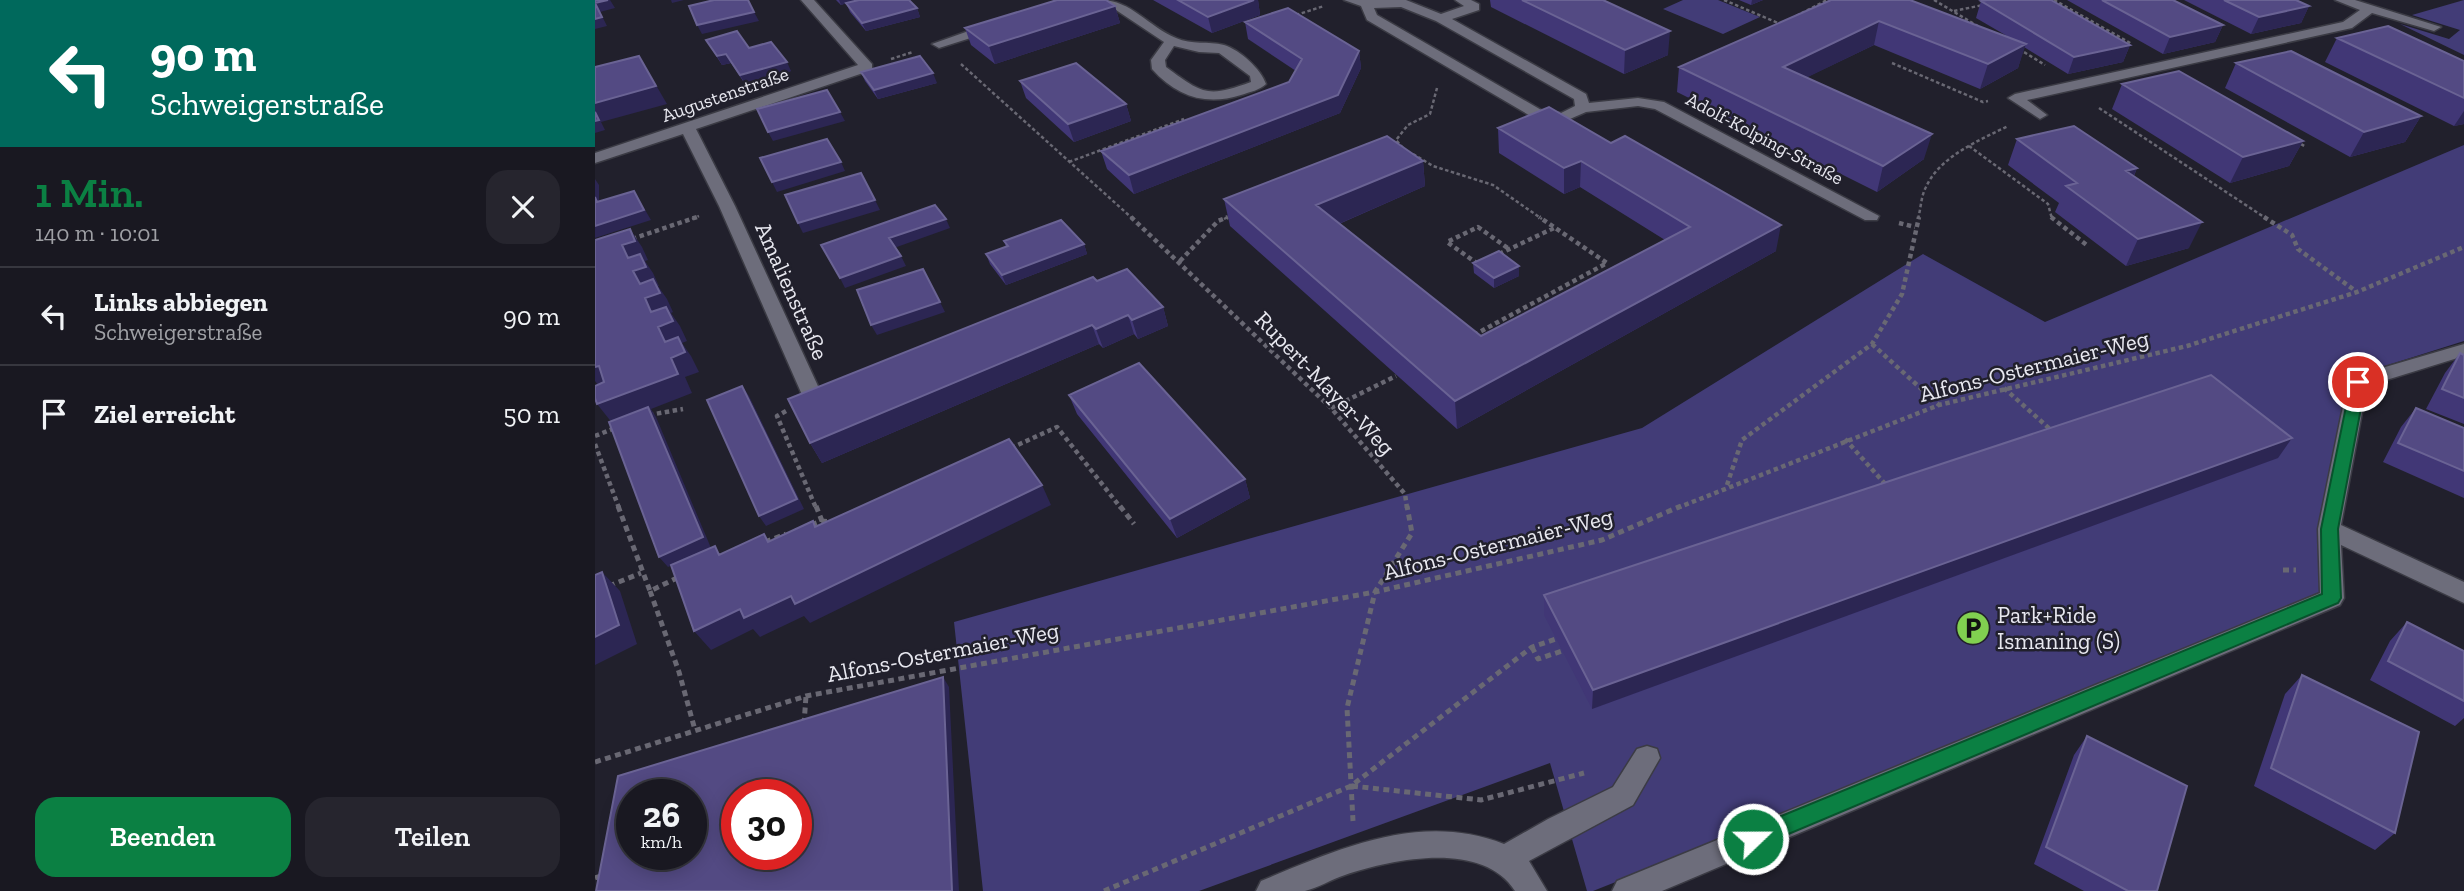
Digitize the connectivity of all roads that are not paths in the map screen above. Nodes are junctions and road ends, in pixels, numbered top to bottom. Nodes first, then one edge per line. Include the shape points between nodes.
1 (807, 0) edge
2 (1107, 0) edge
3 (1350, 0) edge
4 (1461, 0) edge
5 (2341, 0) edge
6 (1366, 4) junction
7 (2369, 9) junction
8 (1441, 18) junction
9 (1002, 24) edge
10 (2434, 27) dead end
11 (1171, 41) junction
12 (939, 44) road end
13 (1583, 108) junction
14 (2040, 115) road end
15 (687, 127) junction
16 (595, 159) edge
17 (1871, 216) dead end
18 (2464, 350) edge
19 (813, 397) edge
20 (2329, 529) junction
21 (2464, 593) edge
22 (1647, 758) road end
23 (1505, 859) junction
24 (1271, 891) edge
25 (1532, 891) edge
26 (1627, 891) edge

1 - 15 street, Augustenstraße via 867,66
2 - 11 street
3 - 6 street
4 - 8 street via 1475,7
5 - 7 street
6 - 8 street via 1403,3
6 - 13 street, Adolf-Kolping-Straße via 1372,17 1539,115 1563,118
7 - 10 street
7 - 14 street via 2347,25 2015,98
8 - 13 street via 1581,97
9 - 12 street
11 - 11 street via 1221,49 1256,74 1259,84 1218,99 1194,94 1159,69 1158,60
13 - 17 street, Adolf-Kolping-Straße via 1638,102 1659,105
15 - 16 street, Augustenstraße
15 - 19 street, Amalienstraße
18 - 20 street via 2358,382
20 - 21 street
20 - 26 street via 2332,598
22 - 23 street via 1623,796
23 - 24 street via 1473,844 1424,845 1355,858
23 - 25 street via 1527,879

